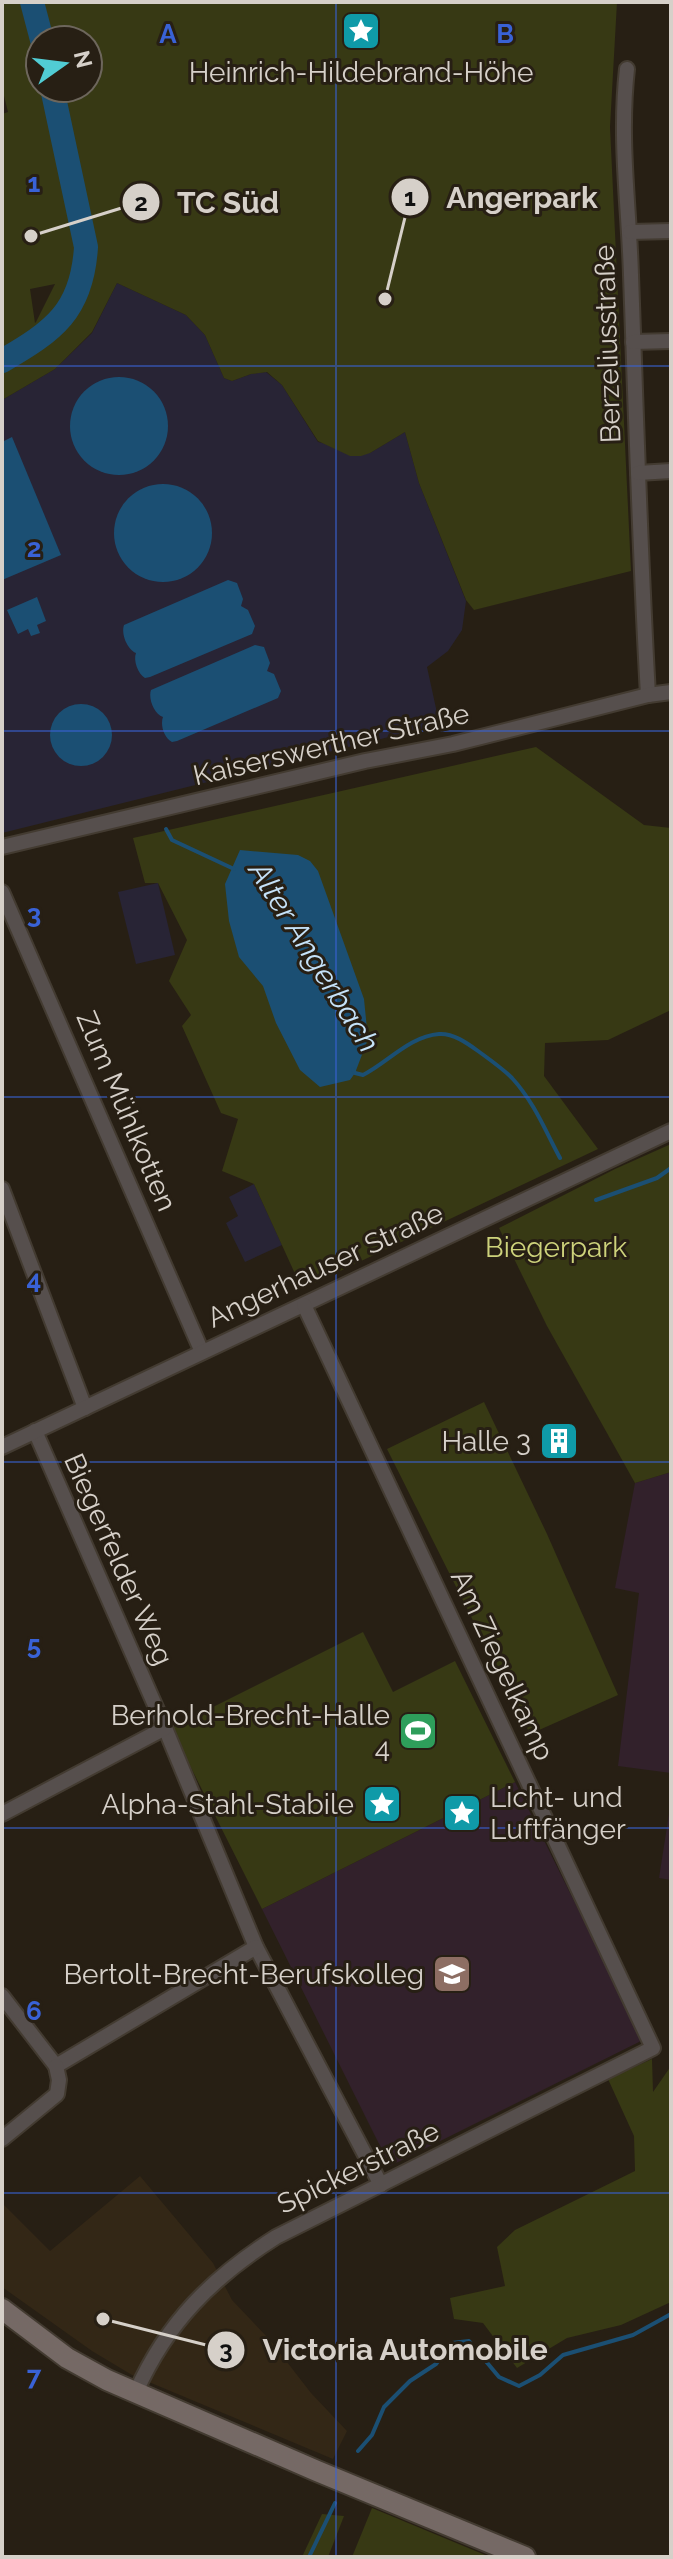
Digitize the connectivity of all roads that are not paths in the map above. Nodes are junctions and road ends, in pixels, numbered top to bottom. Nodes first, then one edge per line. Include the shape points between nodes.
1 (627, 69) dead end
2 (671, 231) edge
3 (630, 232) junction
4 (671, 341) edge
5 (633, 342) junction
6 (671, 471) edge
7 (638, 473) junction
8 (671, 692) edge
9 (648, 695) junction
10 (2, 847) edge
11 (2, 892) edge
12 (671, 1131) edge
13 (2, 1189) edge
14 (304, 1305) junction
15 (202, 1352) junction
16 (85, 1408) junction
17 (35, 1431) junction
18 (2, 1447) edge
19 (165, 1728) junction
20 (2, 1814) edge
21 (256, 1947) junction
22 (2, 1996) edge
23 (653, 2048) joint
24 (56, 2066) junction
25 (2, 2139) edge
26 (381, 2185) junction
27 (2, 2309) edge
28 (136, 2392) junction
29 (525, 2557) edge

1 - 3 street, Berzeliusstraße via 623,140
2 - 3 street
3 - 5 street, Berzeliusstraße
4 - 5 street
5 - 7 street, Berzeliusstraße
6 - 7 street, Berzeliusstraße
7 - 9 street, Berzeliusstraße
8 - 9 street, Kaiserswerther Straße
9 - 10 street, Kaiserswerther Straße
11 - 15 street, Zum Mühlkotten
12 - 14 street, Angerhauser Straße
13 - 16 street, Biegerfelder Weg
14 - 15 street, Angerhauser Straße
14 - 23 street, Am Ziegelkamp
15 - 16 street, Angerhauser Straße
16 - 17 street, Angerhauser Straße
17 - 18 street, Angerhauser Straße
17 - 19 street, Biegerfelder Weg
19 - 20 street
19 - 21 street, Biegerfelder Weg
21 - 24 street
21 - 26 street, Biegerfelder Weg
22 - 24 street
23 - 26 street, Spickerstraße
24 - 25 street via 57,2094
26 - 28 street, Spickerstraße via 276,2237 208,2286 163,2342
27 - 28 main road via 67,2358
28 - 29 main road

